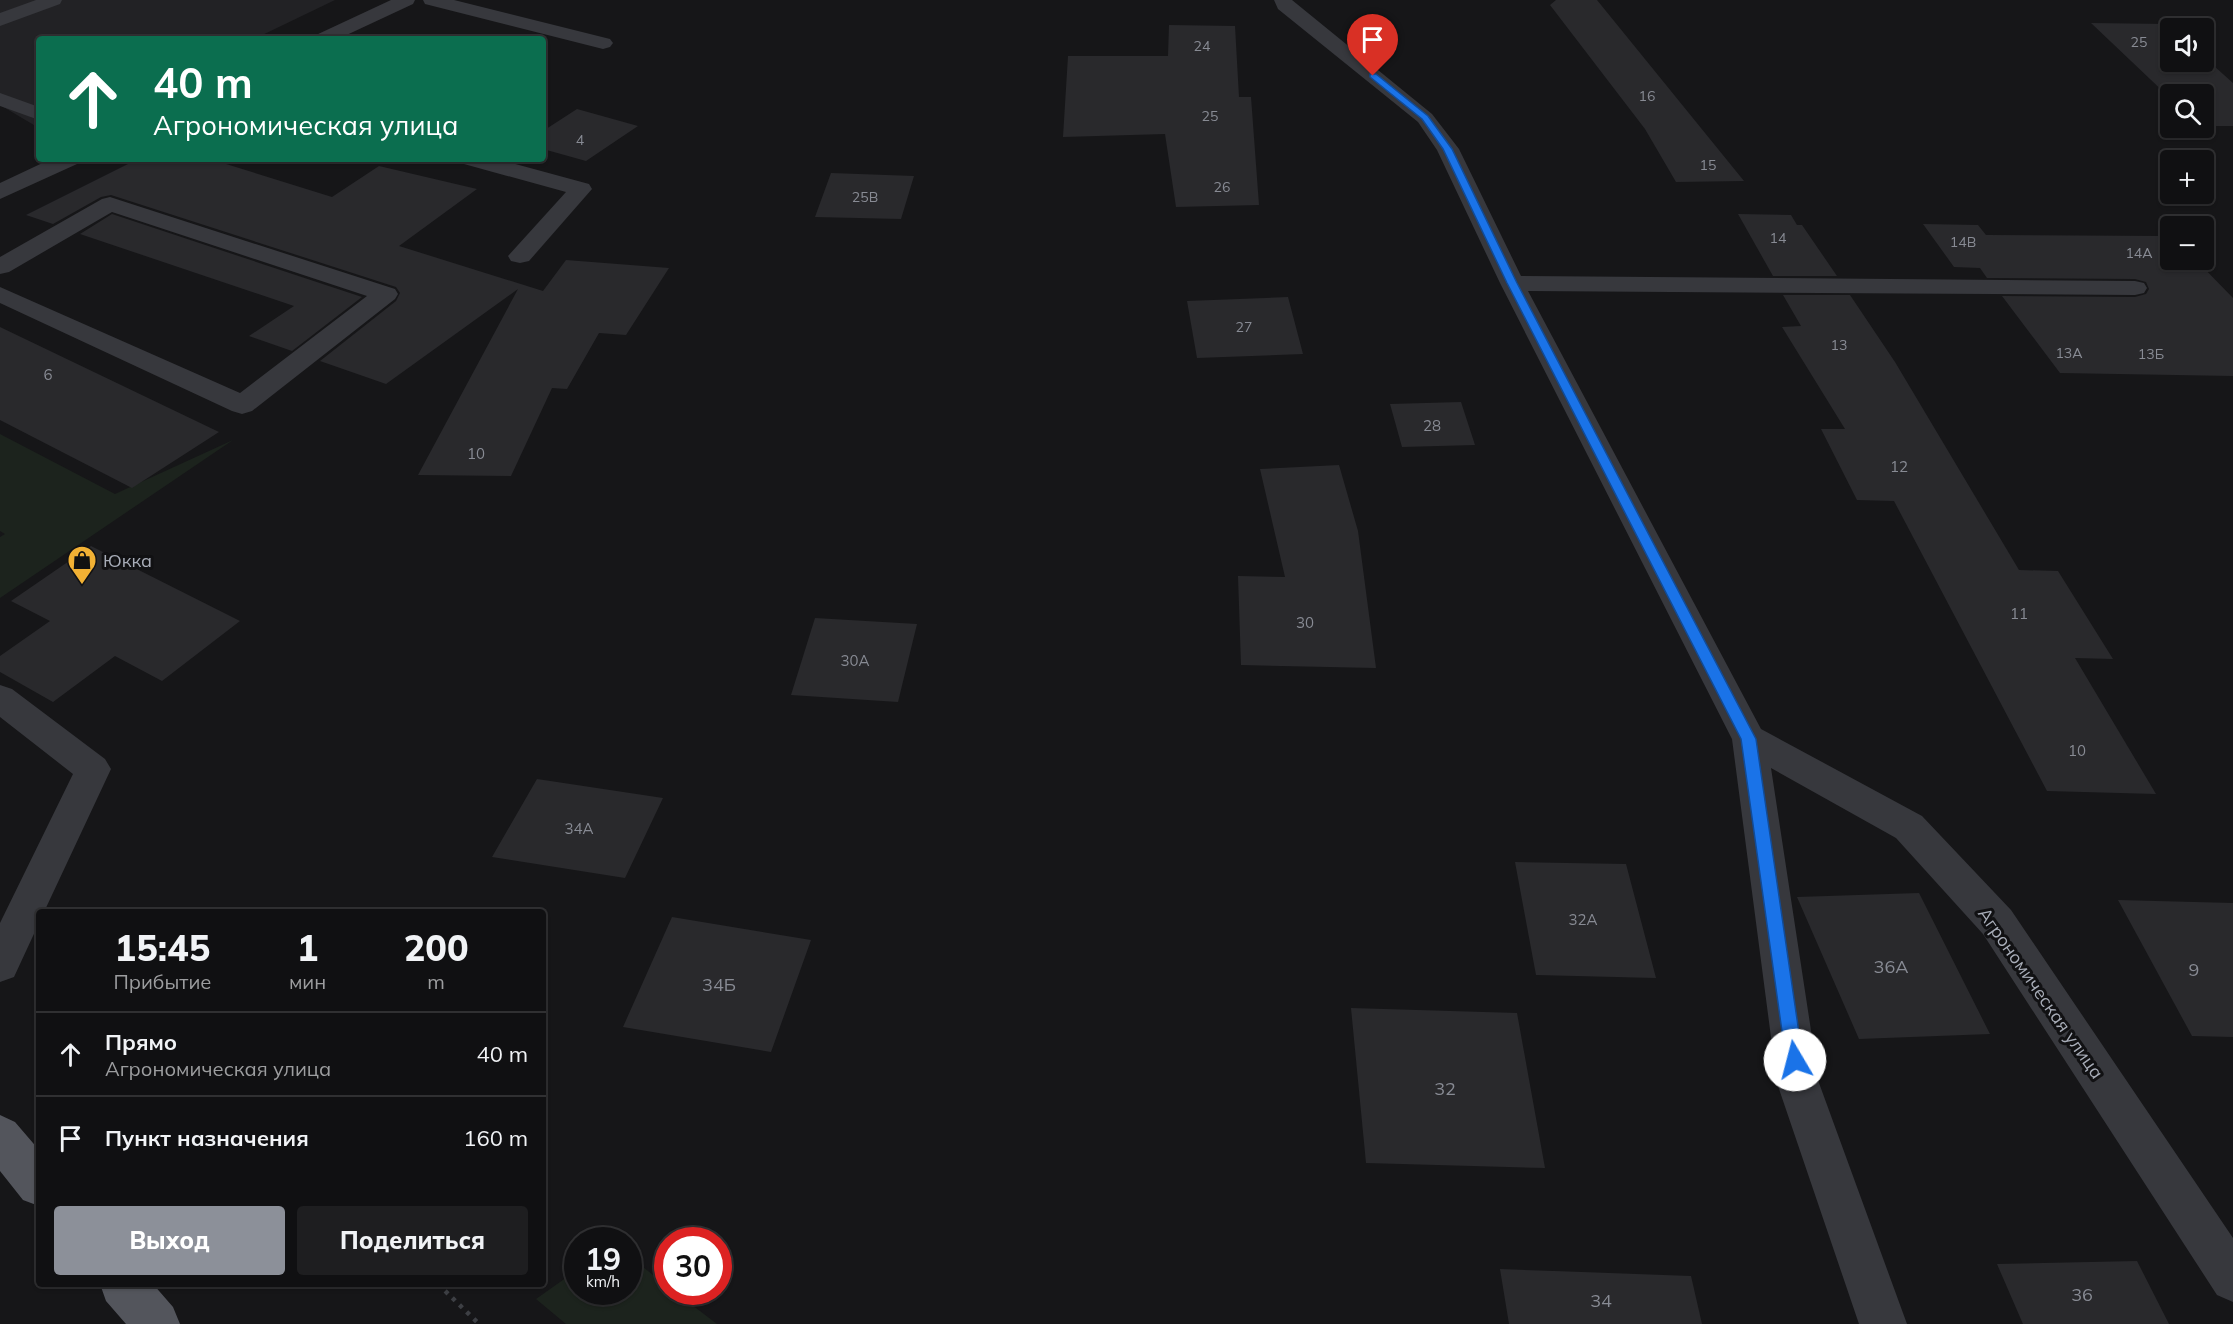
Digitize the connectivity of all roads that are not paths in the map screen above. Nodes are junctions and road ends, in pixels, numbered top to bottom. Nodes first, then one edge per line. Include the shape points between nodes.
1 (53, 0) edge
2 (406, 0) edge
3 (432, 0) edge
4 (1283, 0) edge
5 (0, 20) edge
6 (329, 36) edge
7 (603, 43) dead end
8 (0, 99) edge
9 (36, 113) edge
10 (63, 162) edge
11 (483, 162) edge
12 (0, 192) edge
13 (520, 256) dead end
14 (0, 267) edge
15 (1512, 283) junction
16 (2135, 288) dead end
17 (0, 294) edge
18 (0, 698) edge
19 (1749, 739) junction
20 (0, 964) edge
21 (0, 1137) edge
22 (36, 1180) edge
23 (2233, 1279) edge
24 (125, 1287) edge
25 (156, 1324) edge
26 (1883, 1324) edge

1 - 5 street
2 - 6 street
3 - 7 street
4 - 15 street via 1285,6 1425,118 1448,149
8 - 9 street
10 - 12 street
11 - 13 street via 581,189
14 - 17 street via 110,204 386,294 242,405
15 - 16 street
15 - 19 street
18 - 20 street via 93,769
19 - 23 street, Агрономическая улица via 1909,827 1997,922
19 - 26 street via 1798,1083
21 - 22 main road
24 - 25 main road

